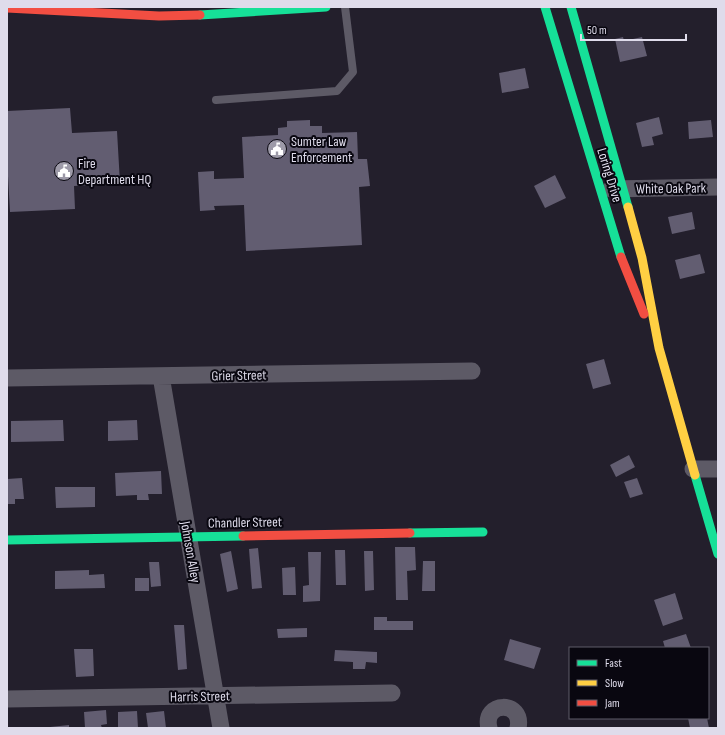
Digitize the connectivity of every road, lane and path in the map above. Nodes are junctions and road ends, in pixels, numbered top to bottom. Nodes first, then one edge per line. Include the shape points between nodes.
1 (326, 7) edge
2 (345, 7) edge
3 (545, 7) edge
4 (571, 7) edge
5 (7, 8) edge
6 (17, 8) edge
7 (216, 100) dead end
8 (718, 187) edge
9 (623, 188) junction
10 (599, 189) junction
11 (659, 348) junction
12 (472, 371) dead end
13 (161, 376) junction
14 (7, 378) edge
15 (694, 469) junction
16 (718, 469) edge
17 (483, 532) dead end
18 (188, 537) junction
19 (7, 540) edge
20 (718, 554) edge
21 (392, 693) dead end
22 (215, 696) junction
23 (7, 699) edge
24 (221, 728) edge
25 (489, 728) edge
26 (518, 728) edge

1 - 6 street via 159,16
2 - 7 lane via 353,72 337,91
3 - 10 street, Loring Drive
4 - 9 street, Loring Drive
5 - 6 street
8 - 9 street, White Oak Park
9 - 10 street, White Oak Park
9 - 11 street, Loring Drive via 642,258
10 - 11 street, Loring Drive via 626,272
11 - 15 street, Loring Drive
12 - 13 street, Grier Street
13 - 14 street, Grier Street
13 - 18 street, Johnson Alley
15 - 16 street
15 - 20 street, Loring Drive
17 - 18 street, Chandler Street
18 - 19 street, Chandler Street
18 - 22 street, Johnson Alley
21 - 22 street, Harris Street
22 - 23 street, Harris Street
22 - 24 street, Johnson Alley
25 - 26 street via 489,716 494,710 506,707 512,709 518,717

